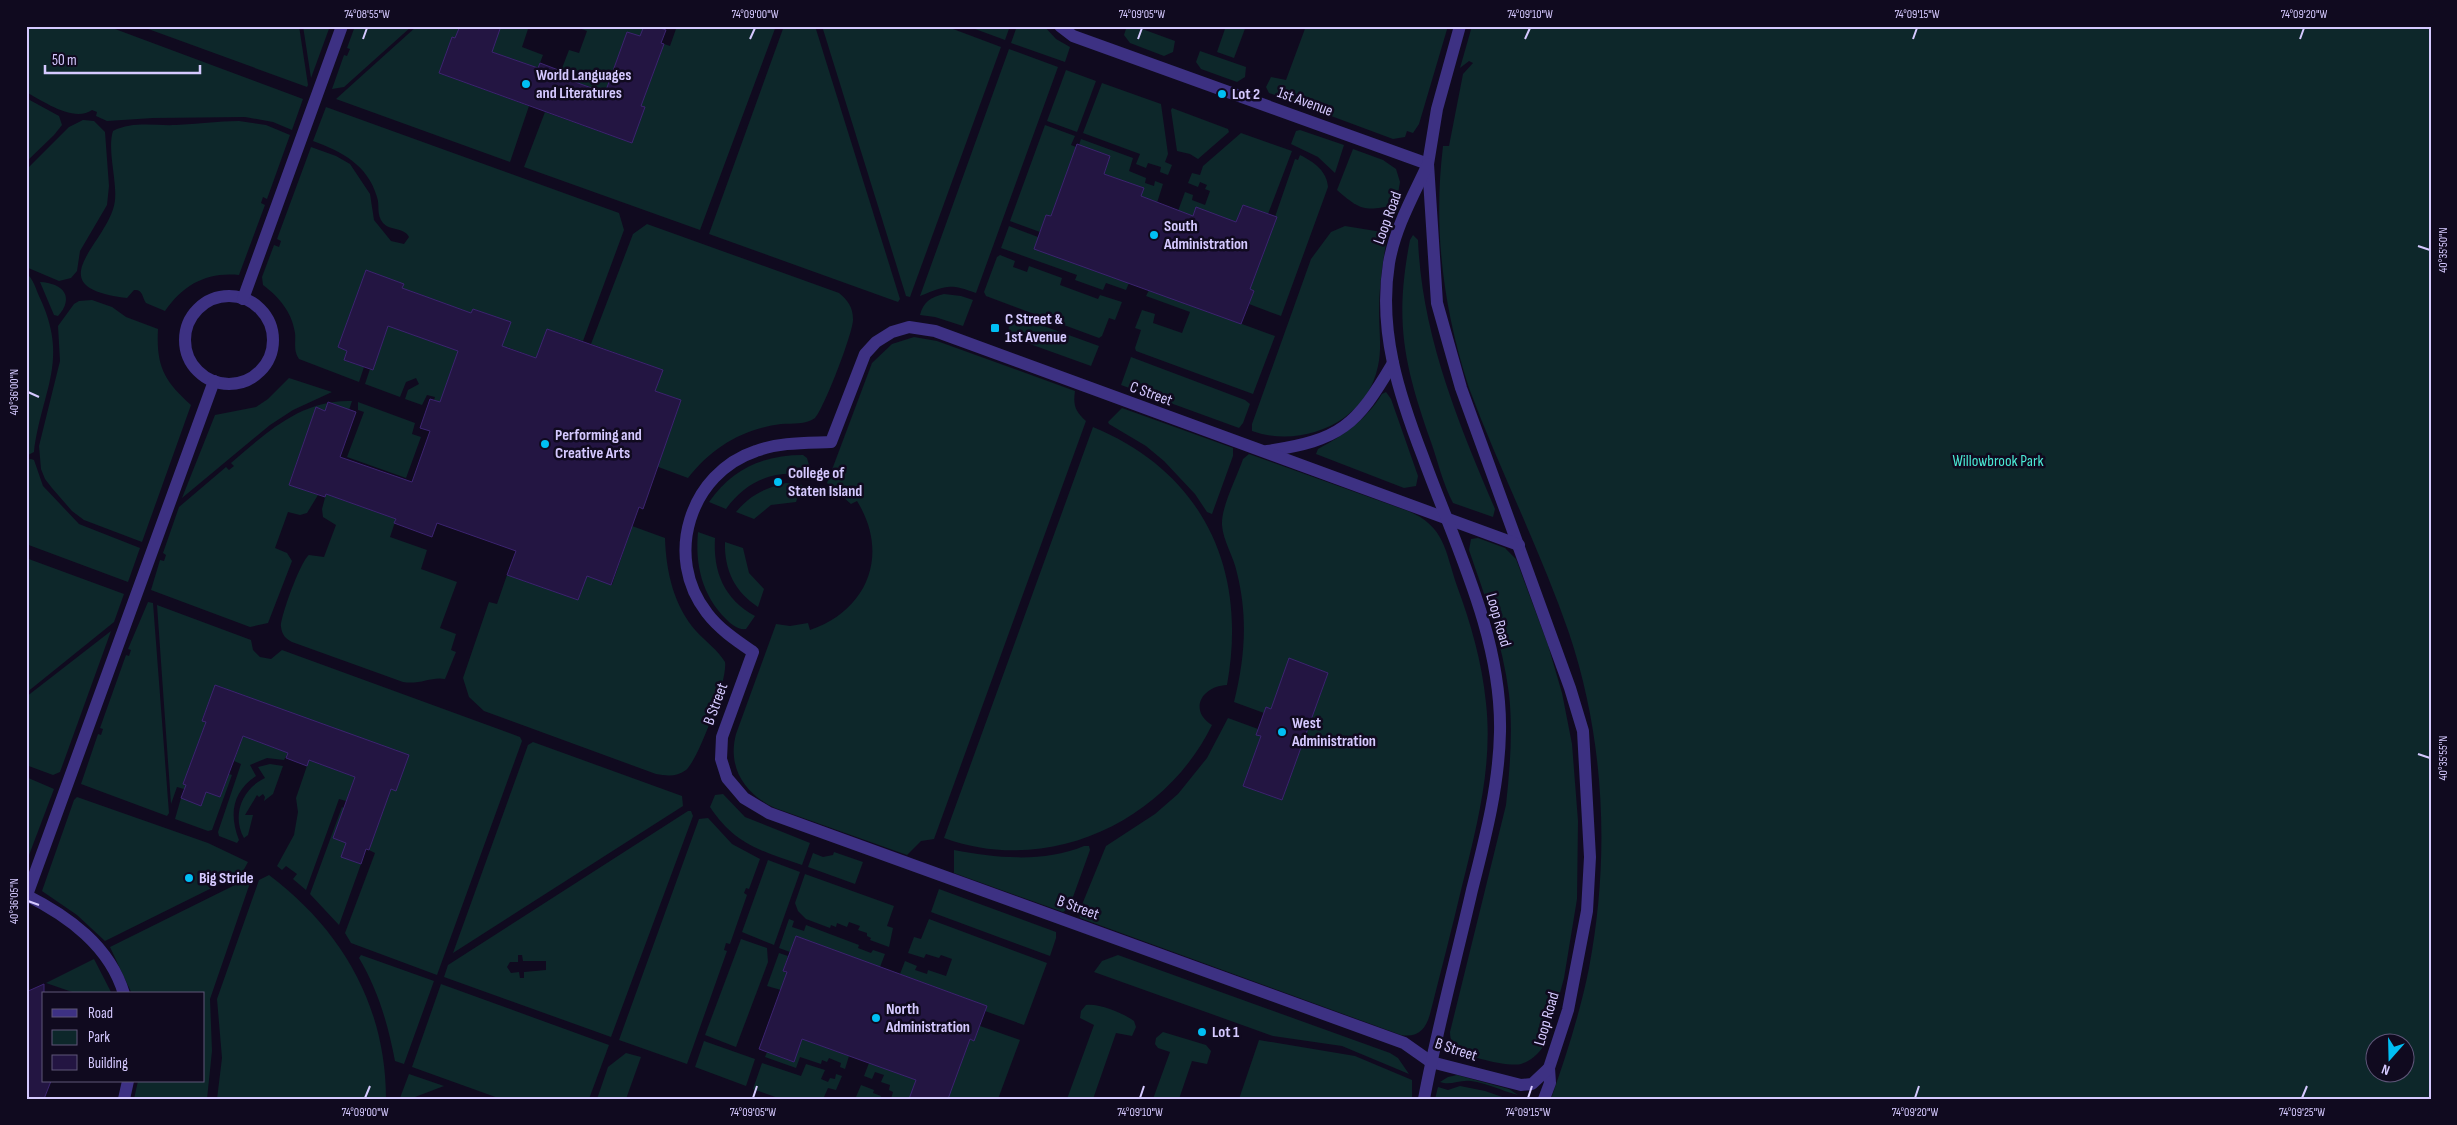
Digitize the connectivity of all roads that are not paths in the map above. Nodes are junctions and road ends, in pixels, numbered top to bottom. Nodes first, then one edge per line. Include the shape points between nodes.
1 (342, 26) edge
2 (1060, 26) edge
3 (1460, 26) edge
4 (1428, 164) junction
5 (243, 299) junction
6 (1393, 363) junction
7 (214, 382) junction
8 (1266, 452) junction
9 (1446, 519) junction
10 (1518, 545) junction
11 (754, 652) joint
12 (26, 895) edge
13 (124, 992) edge
14 (1431, 1062) junction
15 (1549, 1068) junction
16 (128, 1082) edge
17 (124, 1099) edge
18 (1424, 1099) edge
19 (1544, 1099) edge

1 - 5 street
2 - 4 street, 1st Avenue via 1073,36
3 - 4 street, Loop Road via 1437,109
4 - 6 street, Loop Road via 1402,216 1389,262 1387,334
4 - 10 street, Loop Road via 1437,303 1460,388
5 - 7 street via 227,297 213,300 200,307 191,319 185,347 190,361
5 - 7 street via 264,314 271,327 271,355 254,377 241,383
6 - 8 street via 1371,401 1344,426 1316,442
6 - 9 street, Loop Road via 1405,412
7 - 12 street
8 - 9 street, C Street
8 - 11 street, C Street via 935,331 910,327 892,332 865,354 831,442 788,443 755,451 727,466 697,500 688,522 686,541 692,589 707,613 730,636
9 - 10 street, C Street
9 - 14 street, Loop Road via 1487,629 1496,676 1500,732 1487,830
10 - 15 street, Loop Road via 1583,731 1589,815 1587,911 1568,1010
11 - 14 street, B Street via 722,736 721,759 727,778 744,798 769,814 1404,1043
12 - 13 street via 59,912 93,940 109,961
14 - 15 street, B Street via 1521,1085 1532,1084
14 - 18 street, Loop Road
15 - 19 street, Loop Road via 1550,1083
16 - 17 street

